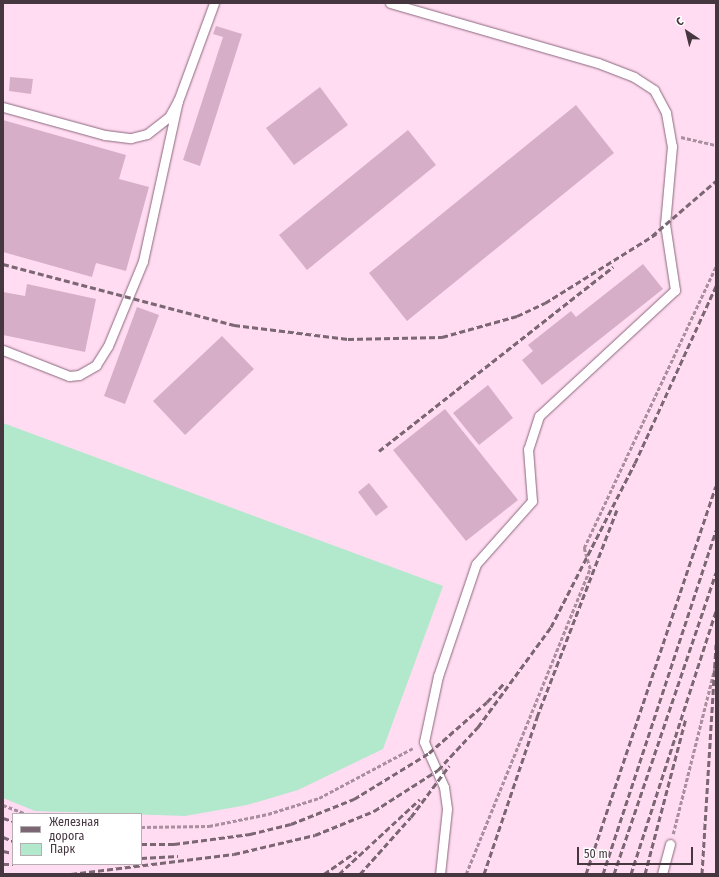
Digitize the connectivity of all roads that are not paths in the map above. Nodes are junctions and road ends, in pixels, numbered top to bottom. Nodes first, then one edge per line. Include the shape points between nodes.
1 (214, 3) edge
2 (390, 3) edge
3 (178, 101) junction
4 (3, 107) edge
5 (3, 350) edge
6 (670, 844) road end
7 (440, 874) edge
8 (662, 874) edge

1 - 3 lane
2 - 7 lane via 598,63 634,76 654,90 666,113 670,135 665,224 675,290 539,416 528,449 532,501 476,564 438,676 424,742 444,787 447,809
3 - 4 lane via 159,127 131,138 105,136
3 - 5 lane via 143,261 108,346 96,365 80,375 69,376
6 - 8 lane

